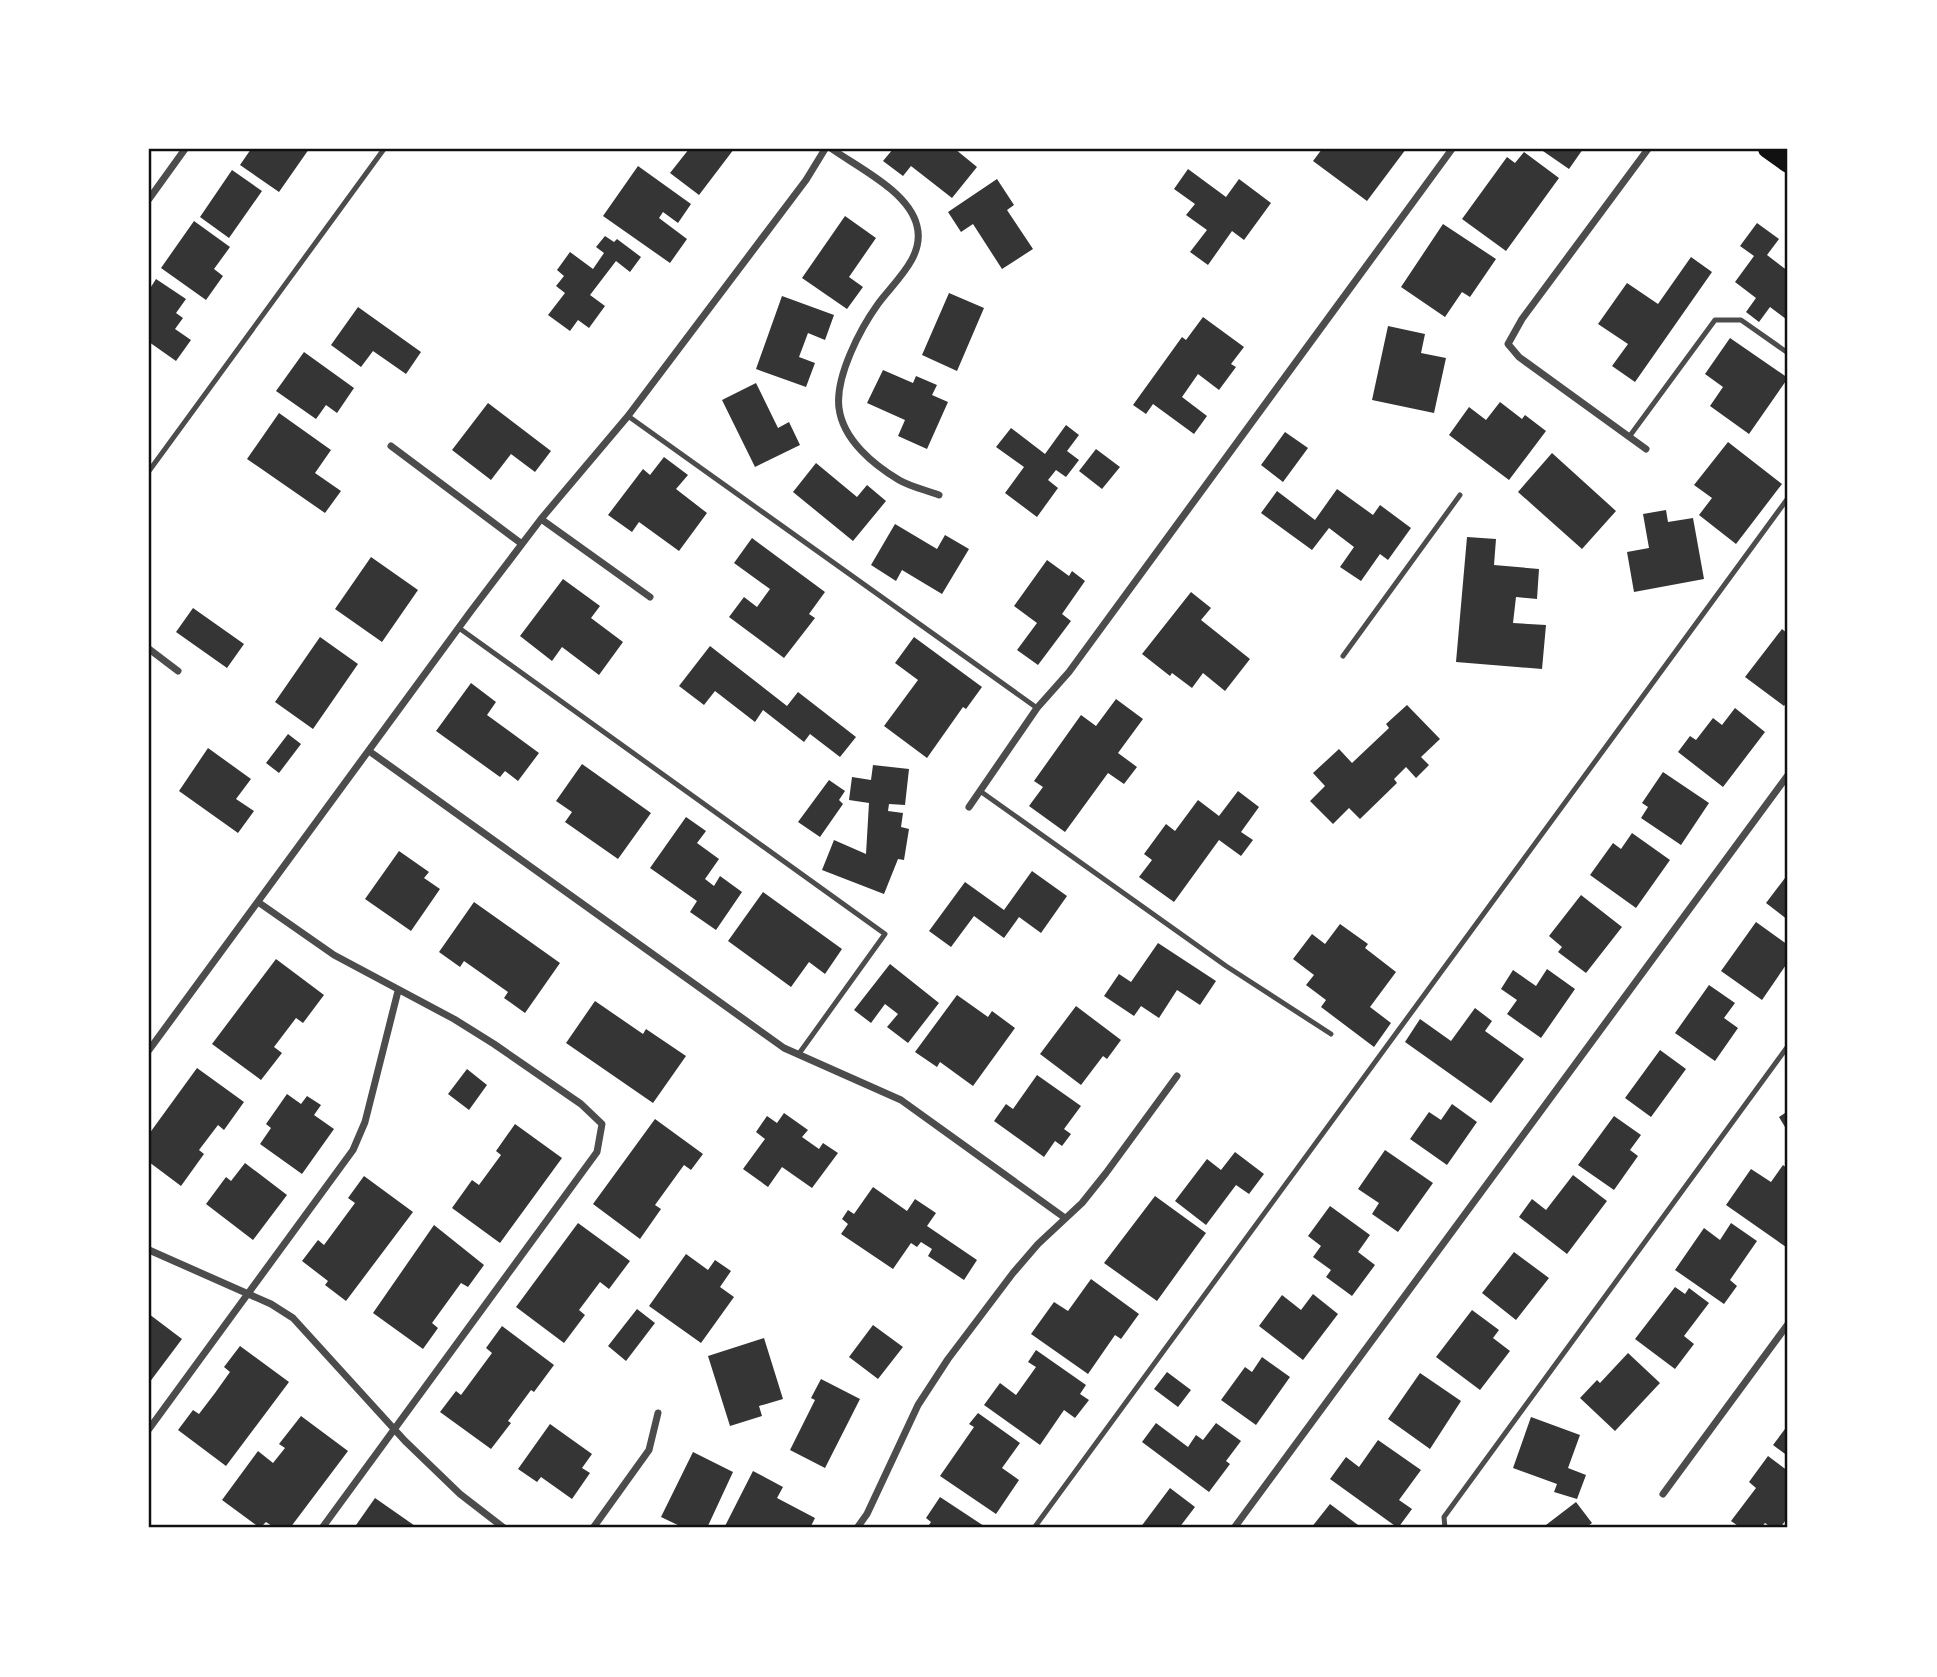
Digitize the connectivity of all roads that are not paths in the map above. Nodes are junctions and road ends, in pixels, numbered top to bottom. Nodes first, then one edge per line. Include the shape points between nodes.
1 (185, 149) edge
2 (384, 149) edge
3 (825, 149) edge
4 (832, 149) edge
5 (1452, 149) edge
6 (1648, 149) edge
7 (1767, 149) edge
8 (1788, 164) edge
9 (149, 199) edge
10 (1788, 353) edge
11 (628, 416) junction
12 (1629, 437) junction
13 (391, 446) dead end
14 (1646, 449) dead end
15 (149, 471) edge
16 (939, 495) dead end
17 (1460, 495) dead end
18 (1788, 498) edge
19 (541, 519) junction
20 (522, 544) junction
21 (650, 597) dead end
22 (458, 628) junction
23 (149, 649) edge
24 (1343, 656) dead end
25 (178, 671) dead end
26 (1037, 708) junction
27 (369, 751) junction
28 (1788, 775) edge
29 (980, 791) junction
30 (969, 807) dead end
31 (258, 902) junction
32 (398, 991) junction
33 (1331, 1034) dead end
34 (1788, 1046) edge
35 (149, 1050) edge
36 (798, 1055) junction
37 (1177, 1076) dead end
38 (1065, 1219) junction
39 (149, 1250) edge
40 (247, 1294) junction
41 (1788, 1324) edge
42 (658, 1413) dead end
43 (149, 1429) edge
44 (394, 1429) junction
45 (1663, 1494) dead end
46 (322, 1528) edge
47 (504, 1528) edge
48 (593, 1528) edge
49 (857, 1528) edge
50 (1034, 1528) edge
51 (1234, 1528) edge
52 (1445, 1528) edge

1 - 9 street
2 - 15 lane
3 - 11 street
4 - 16 street via 894,191 913,213 918,228 911,262 860,333 842,378 839,408 852,438 875,464 902,481
5 - 26 street via 1069,672
6 - 12 street via 1508,344 1519,357
7 - 8 main road
10 - 12 lane via 1741,320 1715,320
11 - 19 street
11 - 26 lane
12 - 14 street
13 - 20 street
17 - 24 lane
18 - 50 lane
19 - 20 street
19 - 21 street
20 - 22 street
22 - 27 street
22 - 36 lane via 885,934
23 - 25 street
26 - 29 street
27 - 31 street
27 - 36 street
28 - 51 street
29 - 30 street
29 - 33 lane via 1226,966
31 - 32 street via 334,955
31 - 35 street
32 - 40 street via 365,1122 353,1150
32 - 44 street via 494,1044 581,1104 602,1125 597,1152
34 - 52 lane via 1444,1517
36 - 38 street via 901,1100
37 - 38 street via 1106,1173
38 - 49 street via 1013,1273 940,1371 918,1405
39 - 40 street
40 - 43 street
40 - 44 street via 293,1318
41 - 45 street
42 - 48 street via 649,1450
44 - 46 street
44 - 47 street via 460,1494

